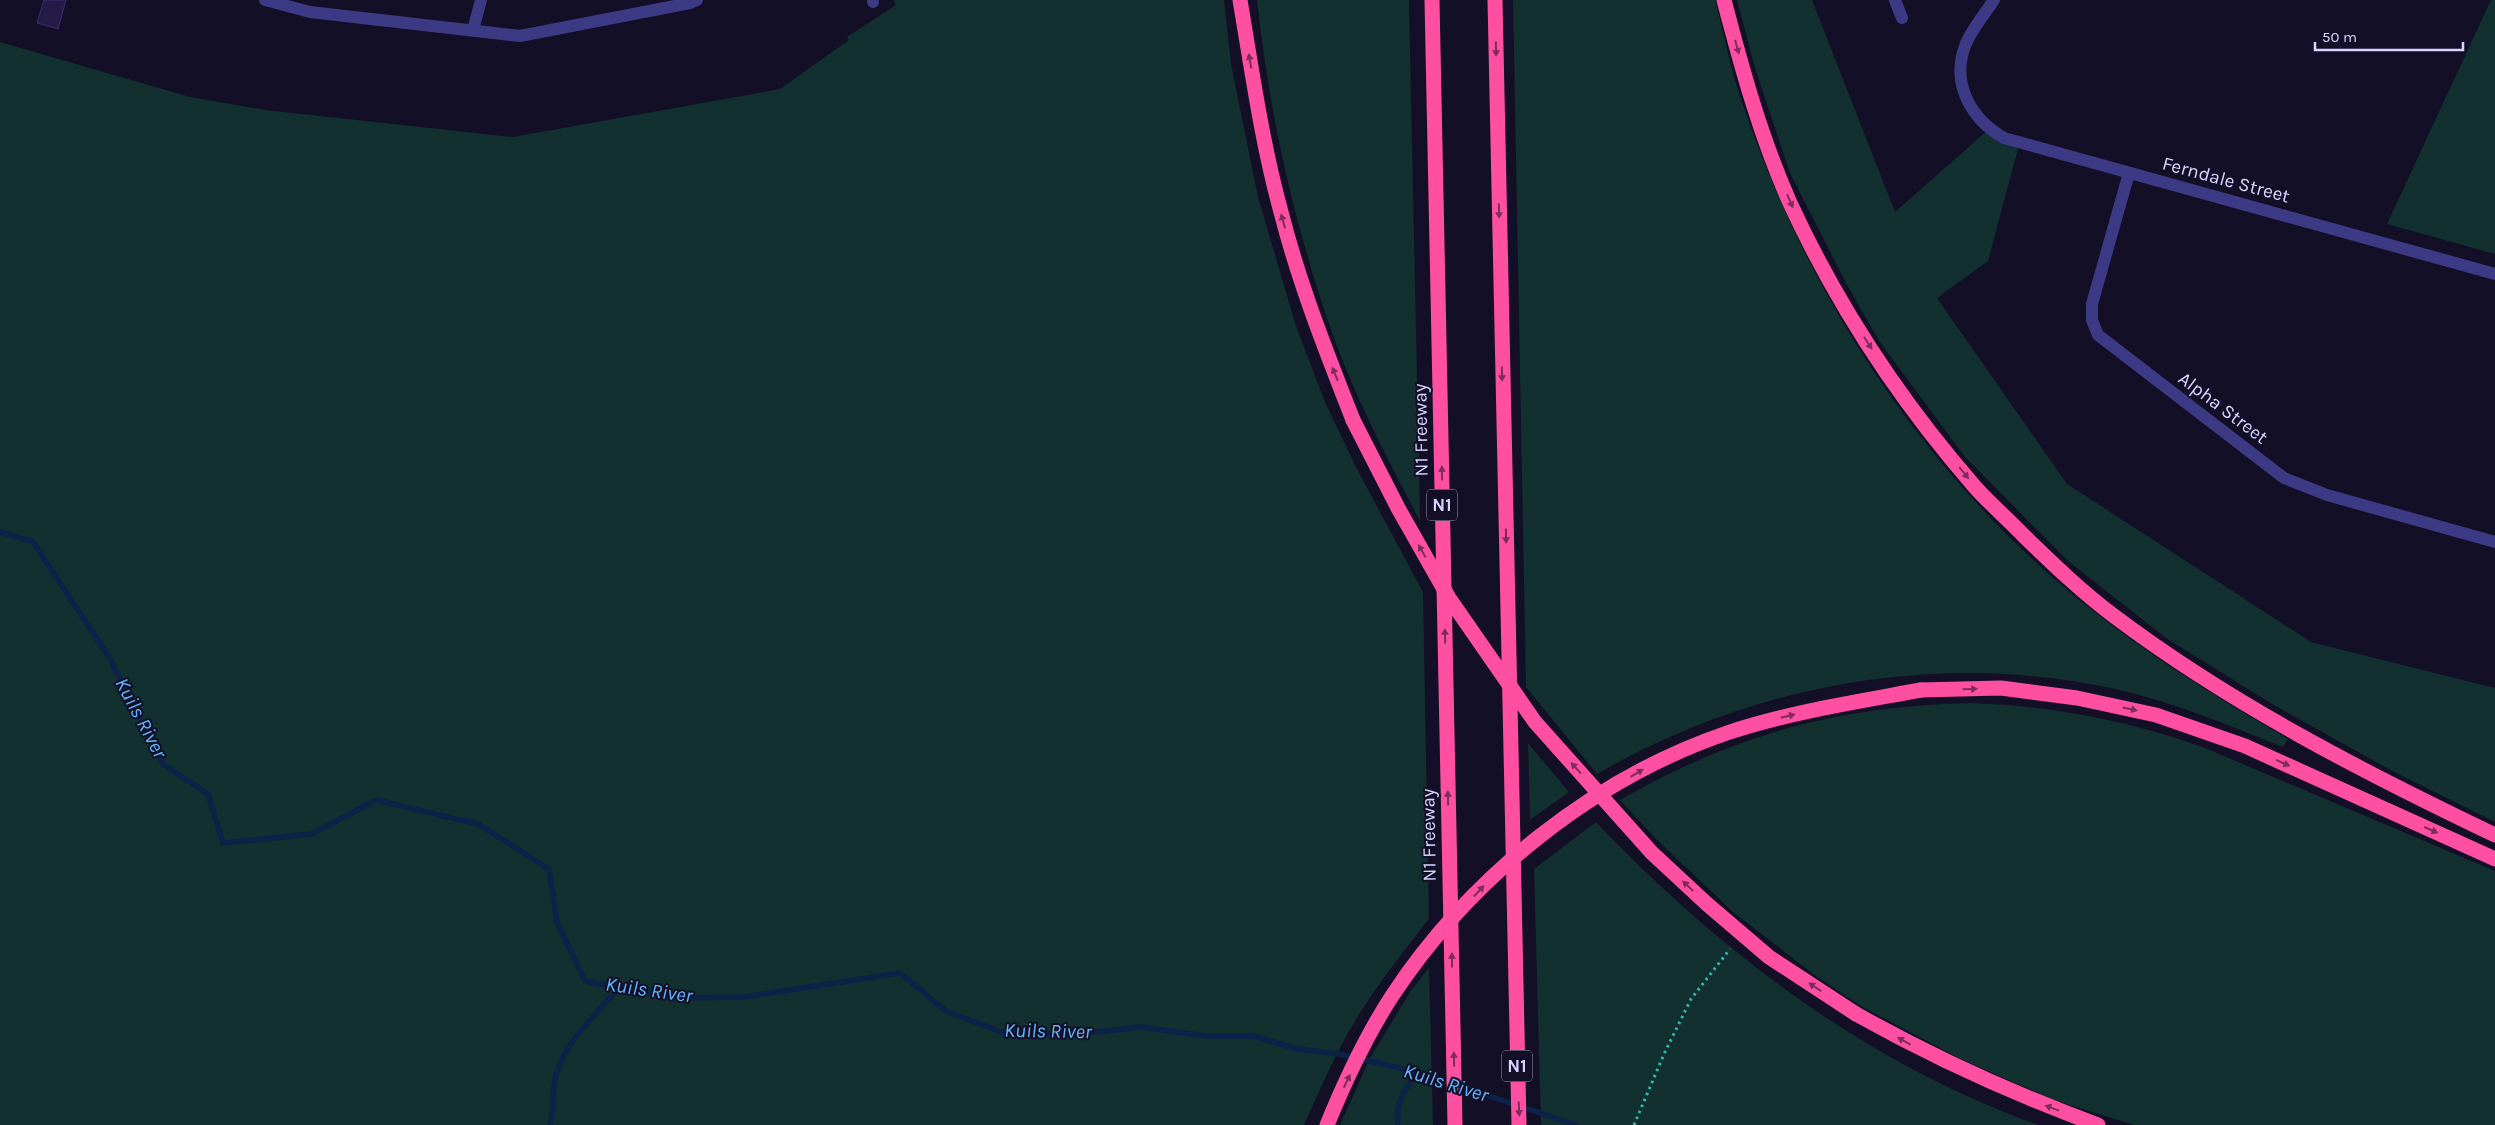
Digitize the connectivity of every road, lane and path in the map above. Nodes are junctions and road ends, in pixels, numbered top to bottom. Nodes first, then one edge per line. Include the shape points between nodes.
1 (265, 0) edge
2 (481, 0) edge
3 (697, 0) edge
4 (1240, 0) edge
5 (1432, 0) edge
6 (1495, 0) edge
7 (1724, 0) edge
8 (1895, 0) edge
9 (1994, 0) edge
10 (312, 6) edge
11 (1902, 18) dead end
12 (473, 30) junction
13 (2129, 173) junction
14 (2495, 274) edge
15 (2495, 542) edge
16 (2495, 835) edge
17 (2495, 859) edge
18 (1730, 949) dead end
19 (1327, 1125) edge
20 (1455, 1125) edge
21 (1519, 1125) edge
22 (1634, 1125) edge
23 (2098, 1125) edge

1 - 10 street
2 - 12 street
3 - 12 street via 520,36
23 -> 4 highway, bridge via 2025,1098 1926,1053 1856,1014 1769,957 1652,853 1535,722 1449,598 1353,420 1294,261 1280,210
20 -> 5 highway, N1 Freeway / N1
6 -> 21 highway, N1
7 -> 16 highway via 1754,112 1790,203 1838,296 1899,392 1976,487 2059,570 2112,615 2172,657 2390,785
8 - 11 street
9 - 13 street, Ferndale Street via 1965,45 1960,72 1965,95 1980,120 2004,138
10 - 12 street
13 - 14 street, Ferndale Street
13 - 15 street, Alpha Street via 2092,304 2092,320 2098,335 2284,478 2327,495
19 -> 17 highway, bridge via 1391,997 1438,936 1498,872 1570,813 1646,768 1726,734 1830,707 1921,690 2001,688 2077,698 2156,715 2245,746
18 - 22 path via 1690,999

